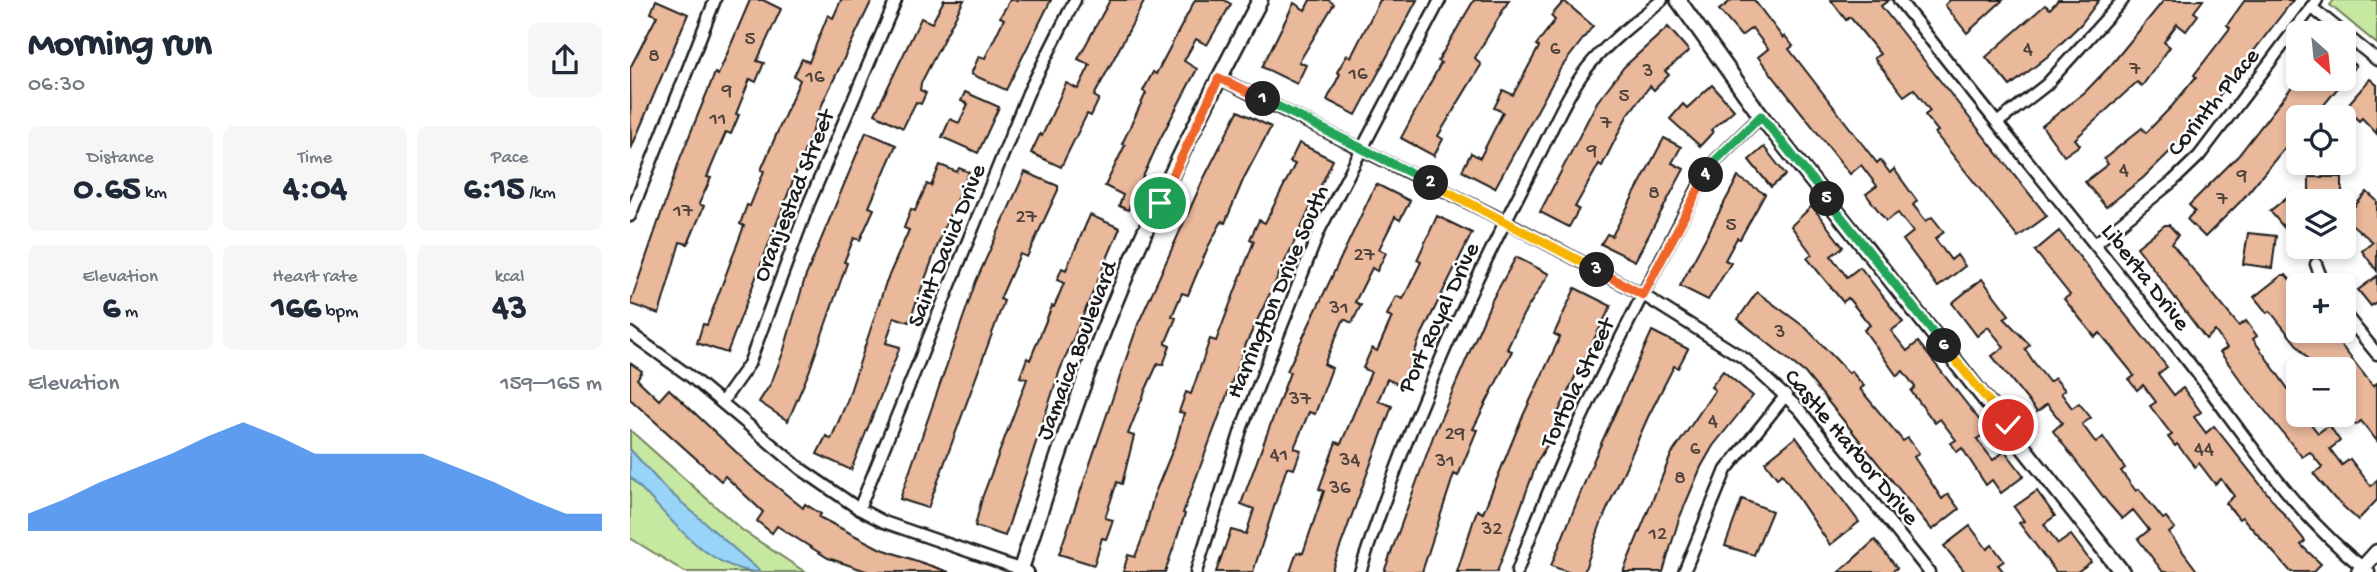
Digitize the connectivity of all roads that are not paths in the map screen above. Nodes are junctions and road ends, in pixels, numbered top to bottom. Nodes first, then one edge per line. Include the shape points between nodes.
1 (715, 0) edge
2 (896, 0) edge
3 (1075, 0) edge
4 (1260, 0) edge
5 (1440, 0) edge
6 (1662, 0) edge
7 (1678, 0) edge
8 (2123, 0) edge
9 (1900, 1) edge
10 (2314, 4) edge
11 (2377, 60) edge
12 (1219, 78) junction
13 (1761, 116) junction
14 (1997, 123) junction
15 (1363, 147) junction
16 (630, 216) edge
17 (1505, 221) junction
18 (2095, 244) junction
19 (2316, 264) dead end
20 (2319, 273) edge
21 (1643, 295) junction
22 (2356, 328) edge
23 (630, 332) edge
24 (2377, 354) edge
25 (1786, 395) junction
26 (722, 402) junction
27 (859, 509) junction
28 (2377, 552) edge
29 (1023, 571) edge
30 (2364, 571) edge
31 (1196, 572) edge
32 (1360, 572) edge
33 (1517, 572) edge
34 (1684, 572) edge
35 (1929, 572) edge
36 (2122, 572) edge

1 - 16 street
2 - 26 street, Oranjestad Street via 809,203 749,364
3 - 27 street, Saint David Drive via 1028,93
4 - 12 street, Jamaica Boulevard
5 - 15 street, Harrington Drive South
6 - 17 street, Port Royal Drive via 1587,69
7 - 13 street
8 - 14 street via 2046,85
9 - 14 street, Liberta Drive
10 - 11 street
10 - 18 street, Corinth Place via 2199,156
12 - 15 street, Castle Harbor Drive
12 - 29 street, Jamaica Boulevard via 1119,290 1077,400
13 - 21 street, Tortola Street via 1701,181
13 - 36 street
14 - 18 street, Liberta Drive
15 - 17 street, Castle Harbor Drive
15 - 31 street, Harrington Drive South via 1320,229 1246,417
17 - 21 street, Castle Harbor Drive
17 - 32 street, Port Royal Drive via 1420,403
18 - 30 street, Liberta Drive via 2290,496
19 - 20 street
21 - 25 street, Castle Harbor Drive via 1745,359
21 - 33 street, Tortola Street via 1543,500
22 - 24 street
23 - 26 street
25 - 34 street via 1726,470
25 - 35 street, Castle Harbor Drive
26 - 27 street via 801,469
27 - 29 street
28 - 30 street

